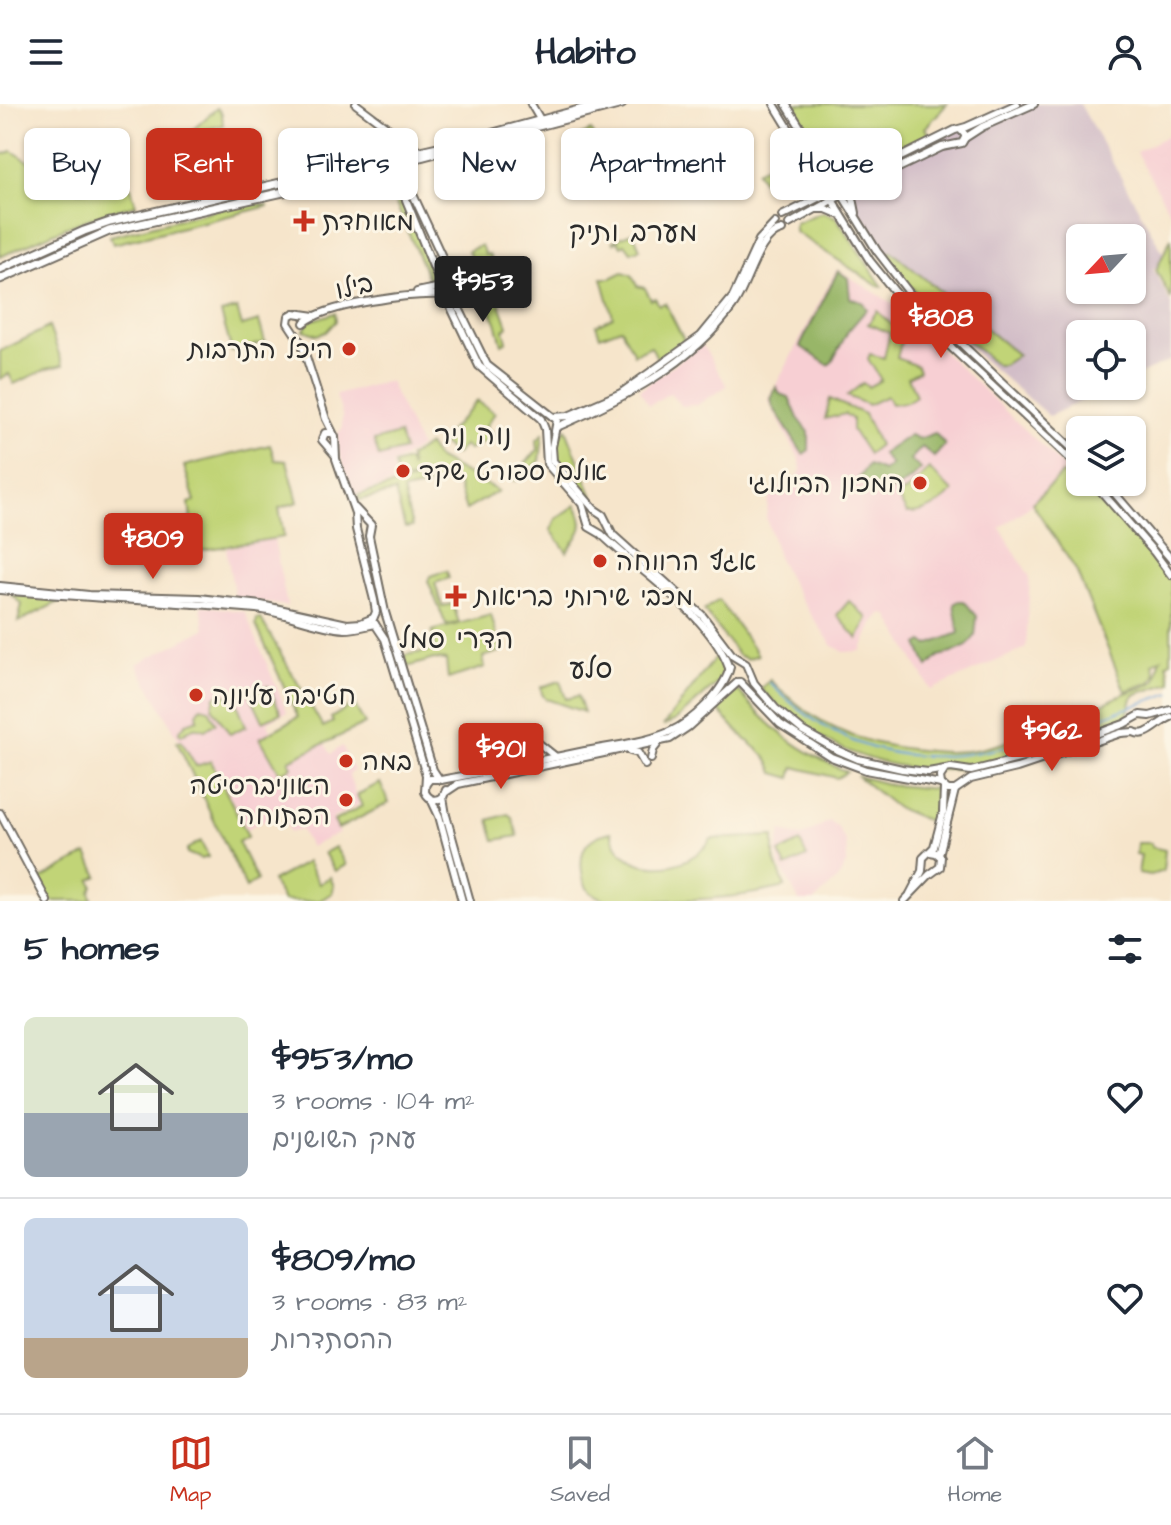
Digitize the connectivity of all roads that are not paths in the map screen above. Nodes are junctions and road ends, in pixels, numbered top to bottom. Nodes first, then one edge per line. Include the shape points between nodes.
1 (356, 104) edge
2 (531, 104) edge
3 (601, 104) edge
4 (622, 104) edge
5 (774, 104) edge
6 (786, 104) edge
7 (1017, 104) edge
8 (1034, 104) edge
9 (541, 121) junction
10 (388, 128) edge
11 (789, 128) edge
12 (801, 128) edge
13 (961, 130) junction
14 (952, 133) junction
15 (965, 138) junction
16 (954, 143) junction
17 (418, 148) edge
18 (421, 149) junction
19 (418, 150) edge
20 (418, 153) edge
21 (902, 157) edge
22 (902, 167) edge
23 (278, 185) edge
24 (278, 193) edge
25 (406, 200) edge
26 (415, 200) edge
27 (815, 200) edge
28 (826, 200) edge
29 (832, 200) edge
30 (845, 200) edge
31 (854, 200) edge
32 (815, 209) junction
33 (782, 216) junction
34 (843, 219) junction
35 (775, 223) junction
36 (789, 224) junction
37 (860, 224) junction
38 (782, 230) junction
39 (0, 269) edge
40 (0, 279) edge
41 (453, 283) junction
42 (443, 292) junction
43 (455, 294) junction
44 (302, 315) junction
45 (315, 316) junction
46 (303, 325) junction
47 (293, 329) junction
48 (303, 348) junction
49 (552, 417) junction
50 (545, 428) junction
51 (556, 428) junction
52 (329, 433) junction
53 (334, 442) junction
54 (1066, 443) edge
55 (326, 445) junction
56 (1066, 455) edge
57 (336, 459) junction
58 (1105, 496) edge
59 (1117, 496) edge
60 (351, 502) junction
61 (598, 512) junction
62 (366, 520) junction
63 (587, 521) junction
64 (606, 523) junction
65 (357, 529) junction
66 (596, 531) junction
67 (369, 533) junction
68 (1171, 559) edge
69 (1171, 575) edge
70 (1, 586) edge
71 (385, 612) junction
72 (375, 620) junction
73 (389, 621) junction
74 (739, 661) junction
75 (729, 670) junction
76 (749, 673) junction
77 (739, 682) junction
78 (1171, 710) edge
79 (1146, 716) junction
80 (1171, 717) edge
81 (1133, 720) junction
82 (1151, 728) junction
83 (1134, 732) junction
84 (664, 741) junction
85 (622, 751) junction
86 (556, 757) junction
87 (532, 762) junction
88 (954, 769) junction
89 (944, 771) junction
90 (440, 779) junction
91 (426, 784) junction
92 (943, 786) junction
93 (958, 787) junction
94 (444, 794) junction
95 (431, 799) junction
96 (0, 813) edge
97 (930, 852) junction
98 (939, 855) junction
99 (923, 865) junction
100 (934, 871) junction
101 (910, 894) junction
102 (47, 901) edge
103 (462, 901) edge
104 (470, 901) edge
105 (904, 901) edge

1 - 10 street
2 - 9 street
3 - 9 main road
4 - 20 main road
5 - 11 street
6 - 12 street
7 - 13 street
8 - 15 street
9 - 18 main road
13 - 14 street
13 - 15 street
14 - 16 street
14 - 21 street
15 - 16 street
16 - 22 street
17 - 18 main road
18 - 19 main road
23 - 39 main road via 110,222
24 - 40 main road via 109,231
25 - 42 street
26 - 41 street
27 - 33 street
28 - 32 street
29 - 34 street
30 - 37 street
31 - 37 street
32 - 34 street
32 - 36 street
33 - 35 street
33 - 36 street
34 - 56 street via 915,316
35 - 38 street
35 - 49 street via 759,240 729,303 701,336 621,393 568,416
36 - 38 street
37 - 54 street via 924,310
38 - 51 street via 764,243 737,300 704,340 624,397
41 - 42 street via 446,282
41 - 43 street
42 - 43 street
42 - 45 street, בילו
42 - 50 street via 480,368 534,412
43 - 49 street via 487,365
44 - 45 street, בילו
44 - 46 street
44 - 47 street via 289,316
45 - 46 street, בילו
46 - 47 street
46 - 48 street
47 - 48 street
48 - 52 street
49 - 50 street via 545,420
49 - 51 street
50 - 51 street
50 - 63 street via 547,464 582,504
51 - 61 street via 553,461
52 - 53 street
52 - 55 street via 322,440
53 - 55 street
53 - 57 street
55 - 57 street
57 - 60 street
58 - 69 street
59 - 68 street
60 - 62 street
60 - 65 street
61 - 63 street
61 - 64 street
62 - 65 street
62 - 67 street
63 - 66 street
64 - 66 street
64 - 74 street via 702,615
65 - 67 street
65 - 72 street
66 - 75 street via 696,620
67 - 71 street
70 - 72 street via 199,598 270,606 341,624
71 - 72 street
71 - 73 street
72 - 73 street via 385,625
72 - 91 street
73 - 90 street
74 - 75 street
74 - 76 street
75 - 77 street
75 - 86 street via 704,704 667,733
76 - 77 street
76 - 89 street via 786,717 835,749 881,765
77 - 84 street
77 - 92 street via 780,724 831,757
78 - 79 street
79 - 81 street
79 - 82 street
80 - 82 street
81 - 83 street
81 - 88 street via 1015,761 971,771
82 - 83 street via 1143,735
83 - 93 street
84 - 85 street
84 - 85 street via 648,762 638,753
85 - 94 street via 458,784
86 - 87 street
86 - 87 street via 537,742
87 - 90 street
88 - 89 street
88 - 93 street via 961,775
89 - 92 street
90 - 91 street
90 - 94 street
91 - 95 street
92 - 93 street
92 - 97 street via 943,813
93 - 98 street
94 - 95 street
94 - 104 street
95 - 103 street
96 - 102 street
97 - 98 street
97 - 99 street
98 - 100 street via 941,865
99 - 100 street
99 - 101 street
100 - 101 street
101 - 105 street

